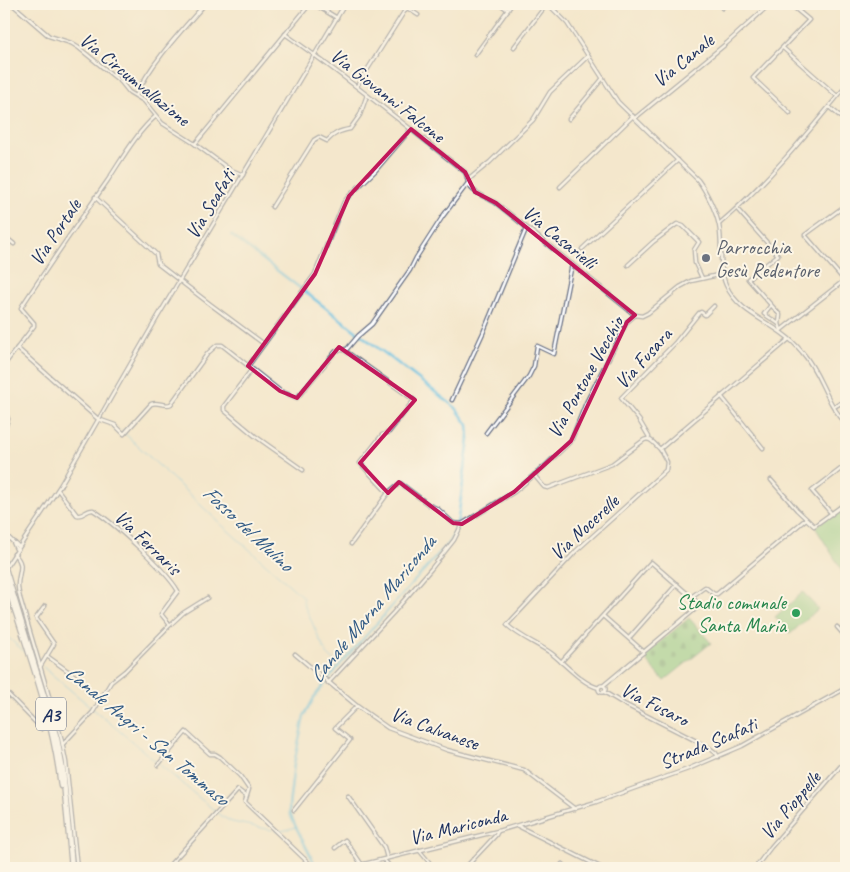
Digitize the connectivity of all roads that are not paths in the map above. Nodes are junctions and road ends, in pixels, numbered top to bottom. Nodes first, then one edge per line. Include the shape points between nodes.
1 (12, 4) edge
2 (205, 4) edge
3 (312, 4) edge
4 (345, 4) edge
5 (401, 4) edge
6 (409, 4) edge
7 (500, 4) edge
8 (512, 4) edge
9 (547, 4) edge
10 (726, 4) edge
11 (770, 4) edge
12 (790, 4) edge
13 (407, 8) junction
14 (722, 8) dead end
15 (508, 10) junction
16 (418, 15) dead end
17 (337, 18) junction
18 (284, 34) junction
19 (514, 47) dead end
20 (783, 48) junction
21 (315, 55) junction
22 (475, 55) dead end
23 (589, 56) junction
24 (603, 78) junction
25 (357, 86) junction
26 (846, 86) edge
27 (367, 95) junction
28 (136, 96) junction
29 (838, 96) junction
30 (829, 107) junction
31 (790, 113) dead end
32 (156, 116) junction
33 (634, 117) junction
34 (569, 118) dead end
35 (846, 121) edge
36 (411, 129) junction
37 (195, 144) junction
38 (678, 160) junction
39 (243, 176) junction
40 (468, 181) junction
41 (560, 186) dead end
42 (95, 197) junction
43 (846, 205) edge
44 (272, 207) dead end
45 (737, 208) junction
46 (719, 224) junction
47 (526, 228) junction
48 (4, 236) edge
49 (14, 244) dead end
50 (582, 249) dead end
51 (572, 264) junction
52 (628, 265) dead end
53 (723, 274) junction
54 (702, 278) junction
55 (845, 280) edge
56 (180, 281) junction
57 (771, 305) junction
58 (714, 306) dead end
59 (635, 315) junction
60 (779, 324) junction
61 (781, 331) junction
62 (789, 339) junction
63 (264, 344) junction
64 (17, 348) junction
65 (342, 350) junction
66 (4, 364) edge
67 (248, 366) junction
68 (252, 369) junction
69 (721, 396) junction
70 (452, 400) dead end
71 (846, 400) edge
72 (834, 407) junction
73 (4, 409) edge
74 (98, 419) junction
75 (846, 423) edge
76 (4, 431) edge
77 (486, 433) dead end
78 (648, 439) junction
79 (763, 448) dead end
80 (660, 449) junction
81 (846, 465) edge
82 (303, 470) dead end
83 (534, 475) junction
84 (771, 480) dead end
85 (58, 490) junction
86 (388, 493) junction
87 (846, 503) edge
88 (832, 514) junction
89 (806, 519) junction
90 (461, 524) junction
91 (4, 533) edge
92 (23, 542) junction
93 (14, 544) junction
94 (350, 544) dead end
95 (19, 547) junction
96 (15, 552) junction
97 (5, 566) edge
98 (4, 575) edge
99 (677, 584) junction
100 (691, 597) junction
101 (207, 598) dead end
102 (45, 606) dead end
103 (603, 616) junction
104 (508, 623) joint
105 (170, 625) junction
106 (837, 627) dead end
107 (846, 637) edge
108 (628, 638) junction
109 (644, 652) junction
110 (295, 654) dead end
111 (47, 656) junction
112 (561, 662) junction
113 (40, 667) junction
114 (79, 679) dead end
115 (327, 682) junction
116 (604, 685) junction
117 (599, 688) junction
118 (846, 688) edge
119 (4, 690) edge
120 (604, 692) junction
121 (357, 706) junction
122 (42, 729) dead end
123 (63, 744) junction
124 (718, 757) junction
125 (846, 760) edge
126 (159, 764) dead end
127 (246, 796) junction
128 (348, 796) dead end
129 (575, 809) junction
130 (294, 810) dead end
131 (516, 826) junction
132 (498, 831) junction
133 (335, 848) dead end
134 (419, 850) junction
135 (385, 859) junction
136 (562, 864) dead end
137 (593, 864) junction
138 (362, 865) junction
139 (70, 868) edge
140 (77, 868) edge
141 (167, 868) edge
142 (314, 868) edge
143 (348, 868) edge
144 (391, 868) edge
145 (434, 868) edge
146 (465, 868) edge
147 (566, 868) edge
148 (591, 868) edge
149 (602, 868) edge
150 (755, 868) edge

1 - 28 street, Via Circumvallazione via 51,37 76,46
2 - 28 street via 157,62
3 - 17 street
3 - 18 street
4 - 17 street, Via Scafati
5 - 13 street
6 - 13 street
7 - 15 street
8 - 15 street
9 - 19 street
9 - 23 street via 567,23
10 - 14 street
11 - 33 street, Via Canale via 727,43
12 - 20 street via 809,20
13 - 16 street
13 - 25 street
15 - 22 street
17 - 21 street, Via Scafati
18 - 21 street, Via Giovanni Falcone
18 - 37 street
20 - 29 street
20 - 31 street via 753,78
21 - 25 street, Via Giovanni Falcone
21 - 39 street, Via Scafati
23 - 24 street
23 - 40 street via 550,92 533,120
24 - 33 street via 618,102
24 - 34 street
25 - 27 street, Via Giovanni Falcone
26 - 29 street
27 - 36 street, Via Giovanni Falcone
27 - 44 street via 360,115 350,129 339,131 327,141 319,137 314,140
28 - 32 street, Via Circumvallazione
29 - 30 street
30 - 35 street
30 - 45 street
32 - 37 street, Via Circumvallazione
32 - 42 street, Via Portale
33 - 38 street
33 - 41 street, Via Canale
36 - 40 street, Via Giovanni Falcone via 464,172
36 - 63 street via 344,202 318,268
37 - 39 street, Via Circumvallazione
38 - 46 street via 702,185
38 - 50 street
39 - 56 street, Via Scafati
40 - 47 street, Via Casarielli via 475,192 496,203
40 - 65 street via 372,324 347,349
42 - 56 street via 156,254 158,264
42 - 64 street, Via Portale via 22,306 34,324
43 - 55 street via 805,235
45 - 46 street
45 - 57 street via 778,256 748,279
46 - 53 street
47 - 51 street, Via Casarielli
47 - 70 street
48 - 49 street
51 - 59 street, Via Casarielli
51 - 77 street via 554,354 537,346 529,376
52 - 54 street via 677,224 699,242 694,250 695,263
53 - 54 street
53 - 61 street via 727,288 741,305
54 - 59 street via 680,287 648,313
55 - 61 street
56 - 63 street
56 - 74 street, Via Scafati
57 - 60 street via 780,315
57 - 60 street via 764,314
58 - 78 street, Via Fusara via 705,315 699,313 675,343 621,398 639,420
59 - 83 street, Via Pontone Vecchio via 627,322 571,440
60 - 61 street
61 - 62 street
62 - 69 street
62 - 72 street via 810,362
63 - 67 street
64 - 66 street, Via Portale
64 - 74 street
65 - 68 street via 336,351 297,398 280,391
65 - 86 street via 414,400 360,463
67 - 68 street
67 - 74 street via 217,345 171,404 151,404 126,433
68 - 82 street via 224,410
69 - 79 street
69 - 80 street
71 - 72 street
72 - 75 street
73 - 76 street via 8,419
74 - 85 street, Via Scafati
78 - 80 street
78 - 83 street, Via Nocerelle via 612,464 548,488
80 - 104 street, Via Nocerelle via 667,462 666,470 576,551
81 - 88 street via 812,491
83 - 90 street, Via Pontone Vecchio via 514,492
84 - 89 street
85 - 92 street, Via Scafati
85 - 105 street, Via Ferraris via 76,515 81,516 91,510 96,512 135,545 177,589 161,614
86 - 90 street via 400,483 453,522
86 - 94 street
87 - 88 street
88 - 89 street via 814,526
89 - 100 street via 718,594 705,587
90 - 115 street, Via Pontone Vecchio via 454,540 393,613
91 - 93 street
92 - 93 street
92 - 95 street, Via Scafati
93 - 95 street
93 - 96 street
95 - 96 street, Via Scafati
96 - 97 street, Via Scafati
96 - 113 street via 22,568 19,593
97 - 139 highway, A3 via 58,739
98 - 139 highway, A3 via 54,741
99 - 100 street
99 - 103 street via 651,562
99 - 108 street
100 - 109 street via 698,607
101 - 105 street
102 - 111 street via 36,618 53,642
103 - 108 street
103 - 112 street
104 - 112 street, Via Fusaro via 524,638
105 - 123 street via 125,672 110,682 93,712
106 - 107 street
108 - 109 street
109 - 116 street
110 - 115 street, Via Calvanese
111 - 113 street
111 - 114 street
112 - 117 street, Via Fusaro
113 - 123 street
115 - 121 street, Via Calvanese
116 - 117 street, Via Fusaro
116 - 120 street, Via Fusaro
117 - 120 street, Via Fusaro
118 - 124 street, Strada Scafati
119 - 122 street
120 - 124 street, Via Fusaro via 714,750
121 - 129 street, Via Calvanese via 388,728 418,740 472,758 524,770
121 - 130 street via 335,728 350,740
123 - 140 street
124 - 129 street, Strada Scafati
125 - 150 street, Via Pioppelle
126 - 127 street via 186,732 237,773 249,789
127 - 141 street via 238,790
127 - 142 street via 245,802
128 - 135 street via 384,847
129 - 131 street, Via Mariconda
131 - 132 street, Via Mariconda
131 - 137 street
132 - 134 street, Via Mariconda
132 - 146 street
133 - 138 street via 345,840
134 - 135 street, Via Mariconda
134 - 145 street
135 - 138 street, Via Mariconda
135 - 144 street
136 - 147 street
137 - 148 street
137 - 149 street
138 - 143 street, Via Mariconda

